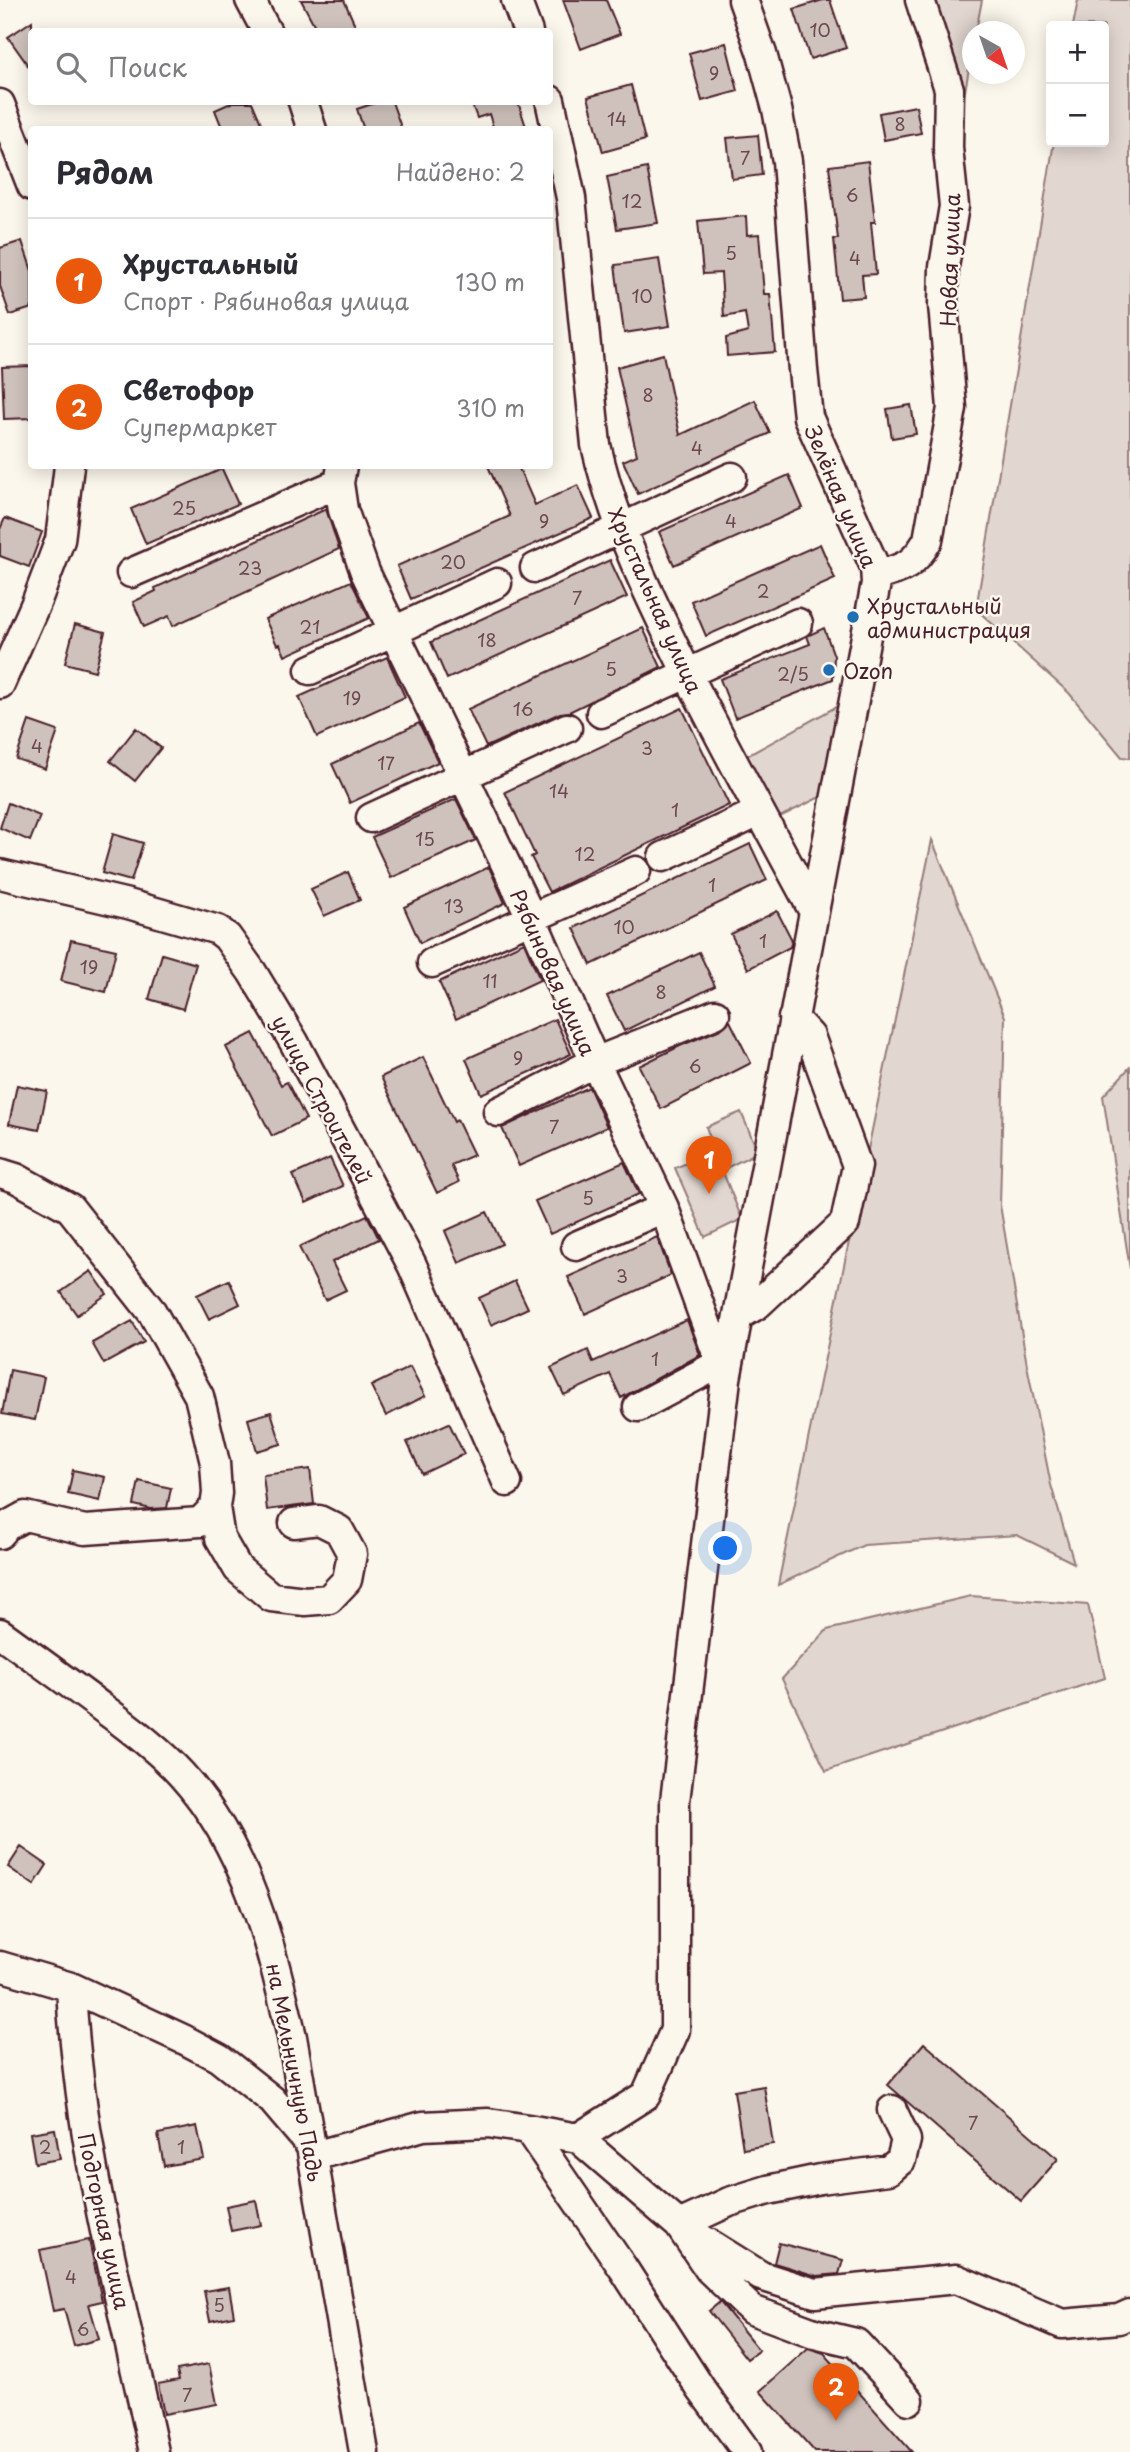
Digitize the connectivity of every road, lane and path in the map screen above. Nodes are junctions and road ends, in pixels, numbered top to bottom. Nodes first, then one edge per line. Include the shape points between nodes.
1 (250, 0) edge
2 (516, 0) edge
3 (743, 0) edge
4 (920, 0) edge
5 (265, 28) edge
6 (526, 28) edge
7 (0, 104) edge
8 (304, 105) edge
9 (551, 105) edge
10 (311, 126) edge
11 (28, 176) edge
12 (69, 469) edge
13 (340, 474) edge
14 (732, 477) dead end
15 (621, 529) junction
16 (535, 568) dead end
17 (131, 573) dead end
18 (876, 576) junction
19 (497, 583) dead end
20 (798, 623) dead end
21 (394, 632) junction
22 (310, 670) dead end
23 (687, 672) junction
24 (0, 684) edge
25 (601, 713) dead end
26 (568, 728) dead end
27 (463, 775) junction
28 (759, 812) junction
29 (371, 818) dead end
30 (663, 857) dead end
31 (636, 871) dead end
32 (0, 874) edge
33 (813, 910) junction
34 (532, 919) junction
35 (432, 963) dead end
36 (715, 1014) dead end
37 (793, 1018) junction
38 (595, 1062) junction
39 (498, 1112) dead end
40 (0, 1173) edge
41 (664, 1208) junction
42 (576, 1246) dead end
43 (738, 1316) junction
44 (723, 1371) junction
45 (638, 1407) dead end
46 (507, 1482) dead end
47 (215, 1507) junction
48 (294, 1523) dead end
49 (0, 1534) edge
50 (0, 1633) edge
51 (0, 1966) edge
52 (71, 1987) junction
53 (892, 2110) dead end
54 (528, 2129) junction
55 (578, 2138) junction
56 (313, 2152) junction
57 (679, 2225) junction
58 (1130, 2314) edge
59 (909, 2400) dead end
60 (154, 2452) edge
61 (364, 2452) edge
62 (747, 2452) edge

1 - 5 street
2 - 6 street
3 - 18 street, Зелёная улица via 762,54 787,161 808,417
4 - 18 street, Новая улица via 949,89 948,149 954,206 943,305 952,408 928,540 918,558 905,568
7 - 11 street
8 - 10 street
9 - 15 street, Хрустальная улица via 571,198 596,445
12 - 24 street via 60,540
13 - 17 street
13 - 21 street, Рябиновая улица via 343,510 365,572
14 - 15 street
15 - 16 street
15 - 23 street, Хрустальная улица
18 - 33 street, Зелёная улица
19 - 21 street
20 - 23 street
21 - 22 street
21 - 27 street, Рябиновая улица
23 - 25 street
23 - 28 street, Хрустальная улица
26 - 27 street
27 - 29 street
27 - 34 street, Рябиновая улица
28 - 30 street
28 - 33 street, Хрустальная улица
31 - 34 street
32 - 46 street, улица Строителей via 128,904 218,930 227,937 294,1042 412,1265
33 - 37 street, Зелёная улица
34 - 35 street
34 - 38 street, Рябиновая улица
36 - 38 street
37 - 43 street, Зелёная улица
37 - 43 street via 810,1036 857,1166 845,1223 758,1304
38 - 39 street
38 - 41 street, Рябиновая улица
40 - 47 street via 69,1208 152,1312 199,1396 215,1463
41 - 42 street
41 - 44 street, Рябиновая улица
43 - 44 street, Зелёная улица
44 - 45 street
44 - 55 street, Зелёная улица via 676,1801 675,2030 646,2095
47 - 48 street via 220,1538 238,1569 271,1597 329,1599 347,1580 352,1554 339,1531 319,1520
47 - 49 street via 200,1522 85,1530 25,1516
50 - 56 street, на Мельничную Падь via 135,1733 181,1773 209,1809 258,1909 277,1969
51 - 52 street
52 - 56 street via 219,2058 272,2101
52 - 60 street, Подгорная улица via 73,2040 87,2140
53 - 57 street via 906,2140 901,2160 889,2170 768,2190
54 - 55 street
54 - 56 street via 488,2123 423,2126
54 - 62 street
55 - 57 street
56 - 61 street, на Мельничную Падь
57 - 58 street via 761,2276 816,2292 956,2279 1062,2325
57 - 59 street via 709,2269 752,2310 856,2343

